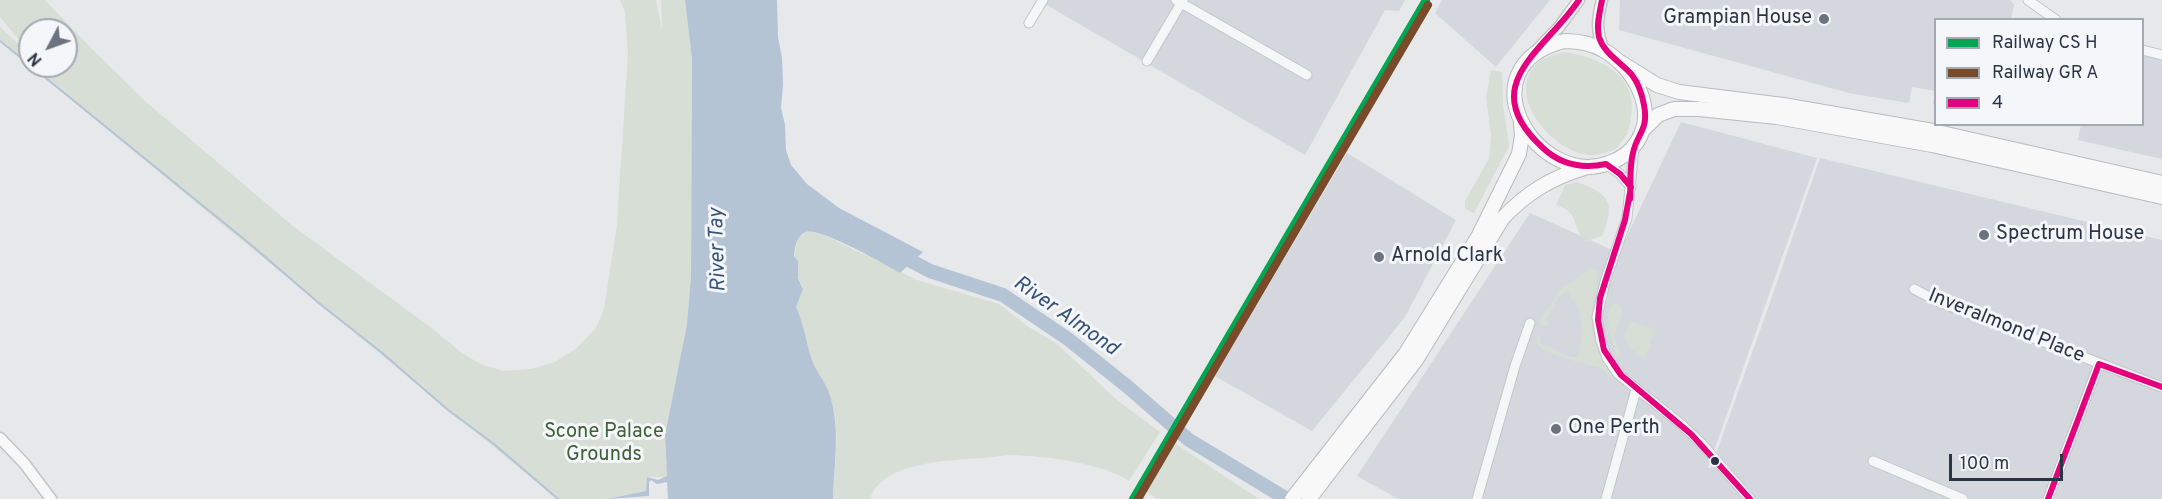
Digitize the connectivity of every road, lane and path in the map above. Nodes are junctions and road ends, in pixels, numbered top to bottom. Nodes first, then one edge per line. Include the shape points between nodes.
1 (1042, 0) edge
2 (1579, 0) edge
3 (1602, 0) edge
4 (2028, 0) edge
5 (1180, 1) edge
6 (2053, 18) edge
7 (1029, 22) dead end
8 (1604, 50) junction
9 (2144, 50) edge
10 (2162, 55) edge
11 (1531, 56) junction
12 (1147, 61) dead end
13 (1620, 62) junction
14 (1307, 75) dead end
15 (1521, 124) junction
16 (1645, 128) junction
17 (1634, 147) junction
18 (1606, 165) junction
19 (1584, 168) junction
20 (2162, 183) edge
21 (1631, 187) junction
22 (2162, 197) edge
23 (1914, 289) dead end
24 (1530, 323) dead end
25 (2099, 364) junction
26 (2162, 387) edge
27 (1636, 390) junction
28 (0, 438) edge
29 (1873, 462) dead end
30 (1316, 479) junction
31 (51, 499) edge
32 (1292, 499) edge
33 (1309, 499) edge
34 (1477, 499) edge
35 (1606, 499) edge
36 (1750, 499) edge
37 (1963, 499) edge
38 (2048, 499) edge

1 - 7 street
2 - 11 main road
3 - 8 main road via 1597,28
4 - 6 street
5 - 12 street
5 - 14 street
8 - 11 highway via 1564,41
8 - 13 highway
9 - 10 street
11 - 15 highway via 1517,76 1514,90
13 - 16 highway via 1642,95
13 - 20 highway via 1657,85 1679,92 1934,131
15 - 19 highway via 1556,158
15 - 30 highway via 1519,154 1478,237 1406,353
16 - 17 highway
16 - 22 highway via 1658,115 1674,109 1777,117 1932,145
17 - 18 highway
17 - 21 street
18 - 19 highway
18 - 21 street
19 - 30 highway via 1538,187 1502,219 1416,360
21 - 27 street via 1627,218 1597,317 1607,358
23 - 25 street, Inveralmond Place
24 - 34 street
25 - 26 street, Inveralmond Place
25 - 38 street
27 - 35 street
27 - 36 street via 1681,424
28 - 31 main road
29 - 37 street
30 - 32 highway
30 - 33 highway

